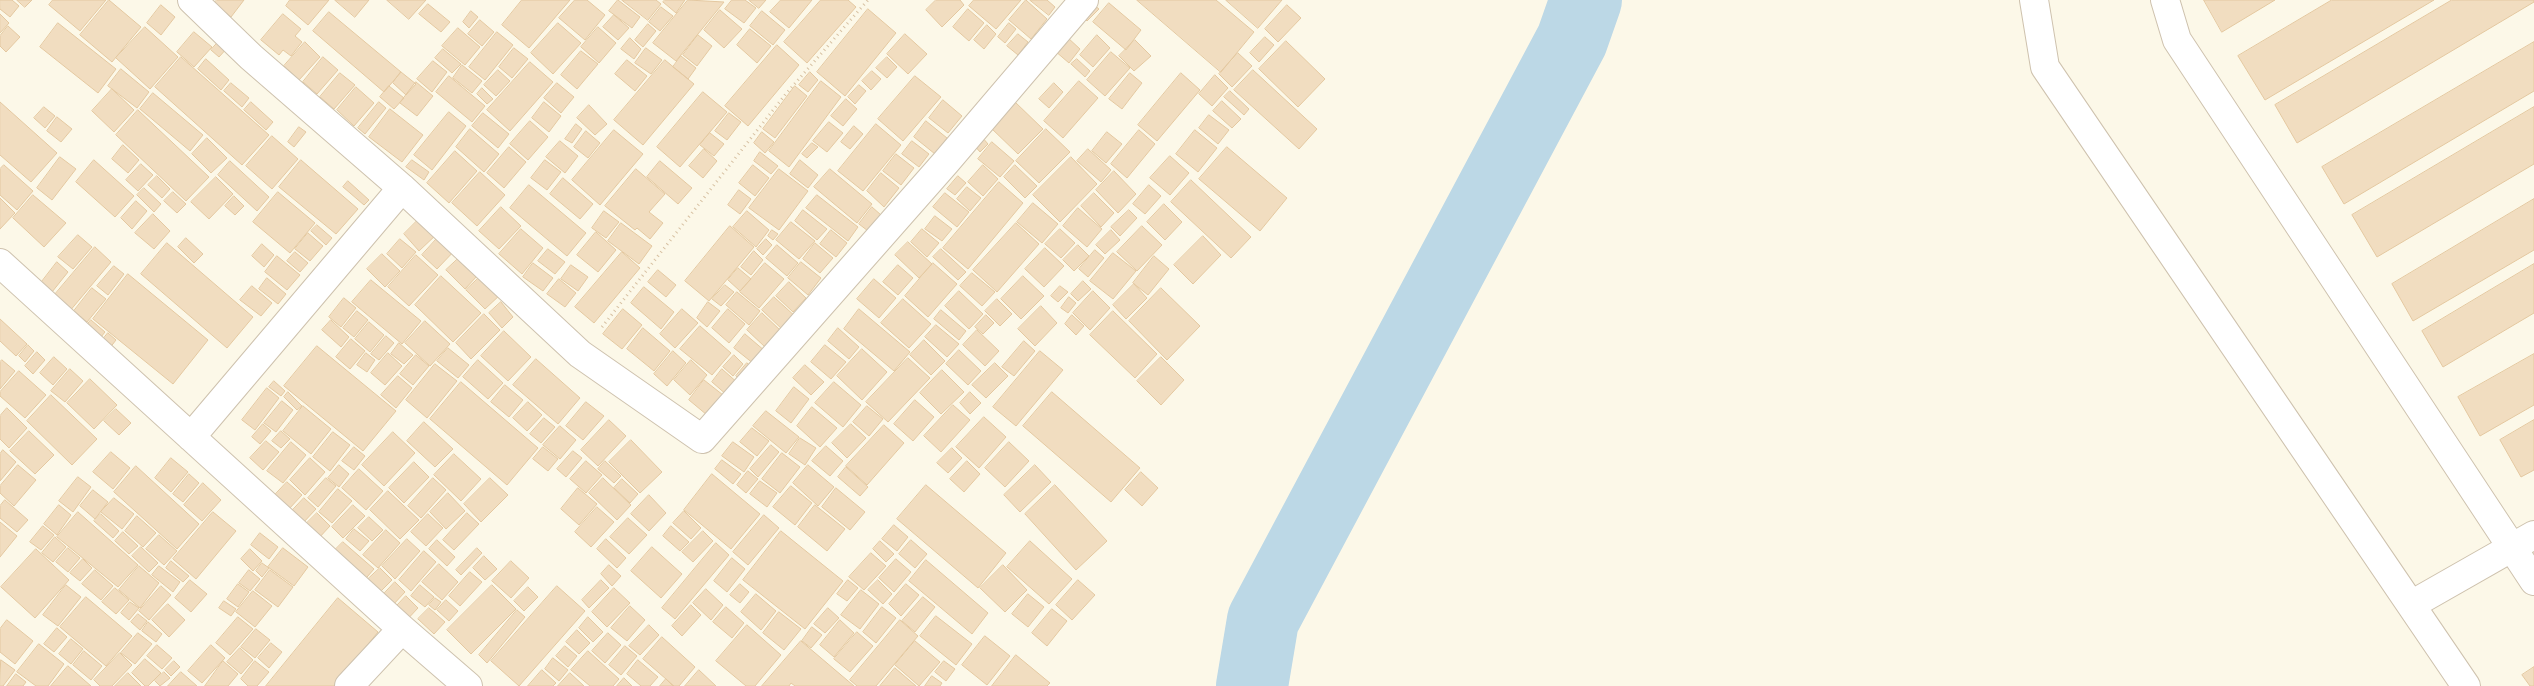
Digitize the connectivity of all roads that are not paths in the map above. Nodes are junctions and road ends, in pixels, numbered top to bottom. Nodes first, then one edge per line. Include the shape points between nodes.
1 (192, 0) edge
2 (1084, 0) edge
3 (2034, 0) edge
4 (2165, 0) edge
5 (402, 188) junction
6 (0, 263) edge
7 (190, 437) junction
8 (2534, 535) edge
9 (2510, 548) junction
10 (2534, 581) edge
11 (2411, 605) junction
12 (402, 629) junction
13 (349, 686) edge
14 (468, 686) edge
15 (2466, 686) edge

1 - 5 street
2 - 5 street via 702,439 580,354
3 - 11 street via 2045,67
4 - 9 street via 2177,40
5 - 7 street
6 - 7 street
7 - 12 street
8 - 9 street
9 - 10 street
9 - 11 street
11 - 15 street
12 - 13 street
12 - 14 street

